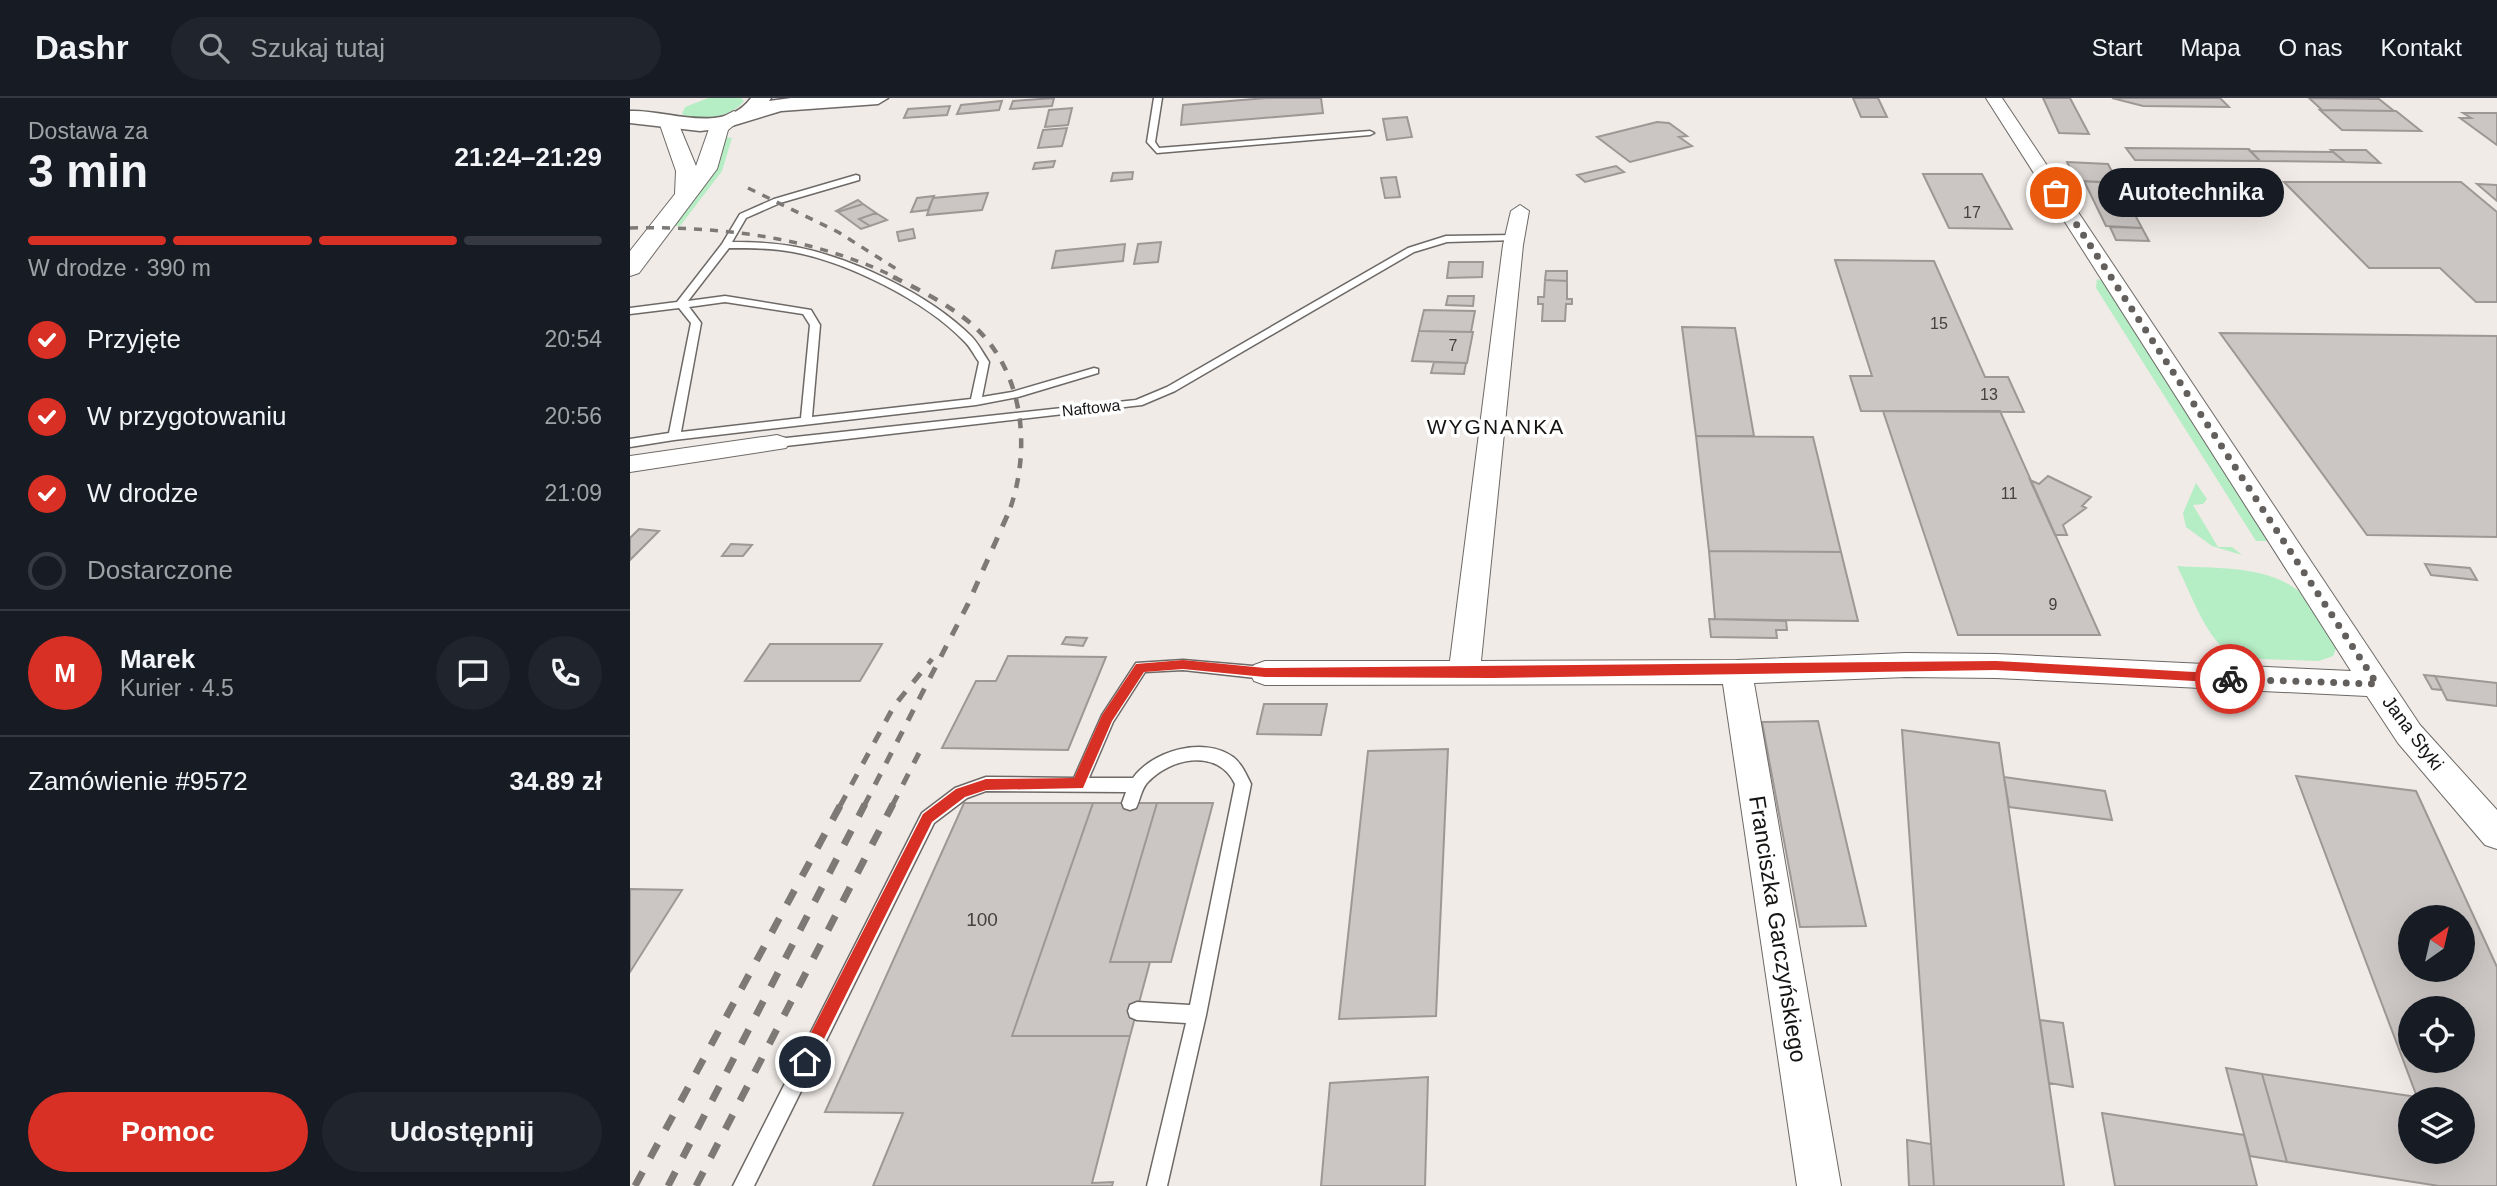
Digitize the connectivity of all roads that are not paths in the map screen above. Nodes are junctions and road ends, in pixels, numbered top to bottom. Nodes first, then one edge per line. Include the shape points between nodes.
1 (761, 98) edge
2 (878, 98) edge
3 (1158, 98) edge
4 (1994, 98) edge
5 (630, 109) edge
6 (671, 112) junction
7 (739, 115) junction
8 (630, 117) edge
9 (1370, 133) dead end
10 (856, 178) dead end
11 (686, 196) junction
12 (1520, 211) dead end
13 (1514, 238) junction
14 (726, 245) junction
15 (630, 268) edge
16 (681, 303) junction
17 (630, 311) edge
18 (1094, 371) dead end
19 (976, 401) junction
20 (806, 422) junction
21 (674, 436) junction
22 (630, 443) edge
23 (777, 443) joint
24 (630, 464) edge
25 (1737, 672) junction
26 (1265, 673) joint
27 (1465, 673) junction
28 (2377, 684) junction
29 (1079, 784) junction
30 (1137, 785) junction
31 (1130, 803) dead end
32 (2497, 834) edge
33 (1137, 1011) dead end
34 (1198, 1015) junction
35 (743, 1186) edge
36 (1157, 1186) edge
37 (1819, 1186) edge

1 - 7 main road via 759,104
2 - 7 main road via 781,105
3 - 9 lane via 1152,142 1157,151
4 - 28 street, Jana Styki
5 - 6 main road
6 - 7 main road via 697,124
6 - 8 main road
6 - 11 street via 687,171
7 - 11 street via 718,127 706,169
10 - 14 lane via 743,216
11 - 15 street
12 - 13 street
13 - 23 lane, Naftowa via 1446,239 1411,250 1138,403
13 - 27 street
14 - 16 lane
14 - 19 lane via 801,251 858,270 931,311 966,337 984,362
16 - 17 lane
16 - 20 lane via 725,299 807,312 815,325
16 - 21 lane via 696,323
18 - 19 lane via 1014,395
19 - 20 lane
20 - 21 lane
21 - 22 lane
23 - 24 street, Naftowa
25 - 27 street
25 - 28 street via 1996,666
25 - 37 street, Franciszka Garczyńskiego
26 - 27 street
26 - 29 lane via 1183,665 1140,667 1107,719
28 - 32 street, Jana Styki via 2418,746
29 - 30 lane
29 - 35 lane via 986,784 954,796 928,818
30 - 31 lane
30 - 34 lane via 1163,762 1199,753 1229,762 1243,784
33 - 34 lane
34 - 36 lane

